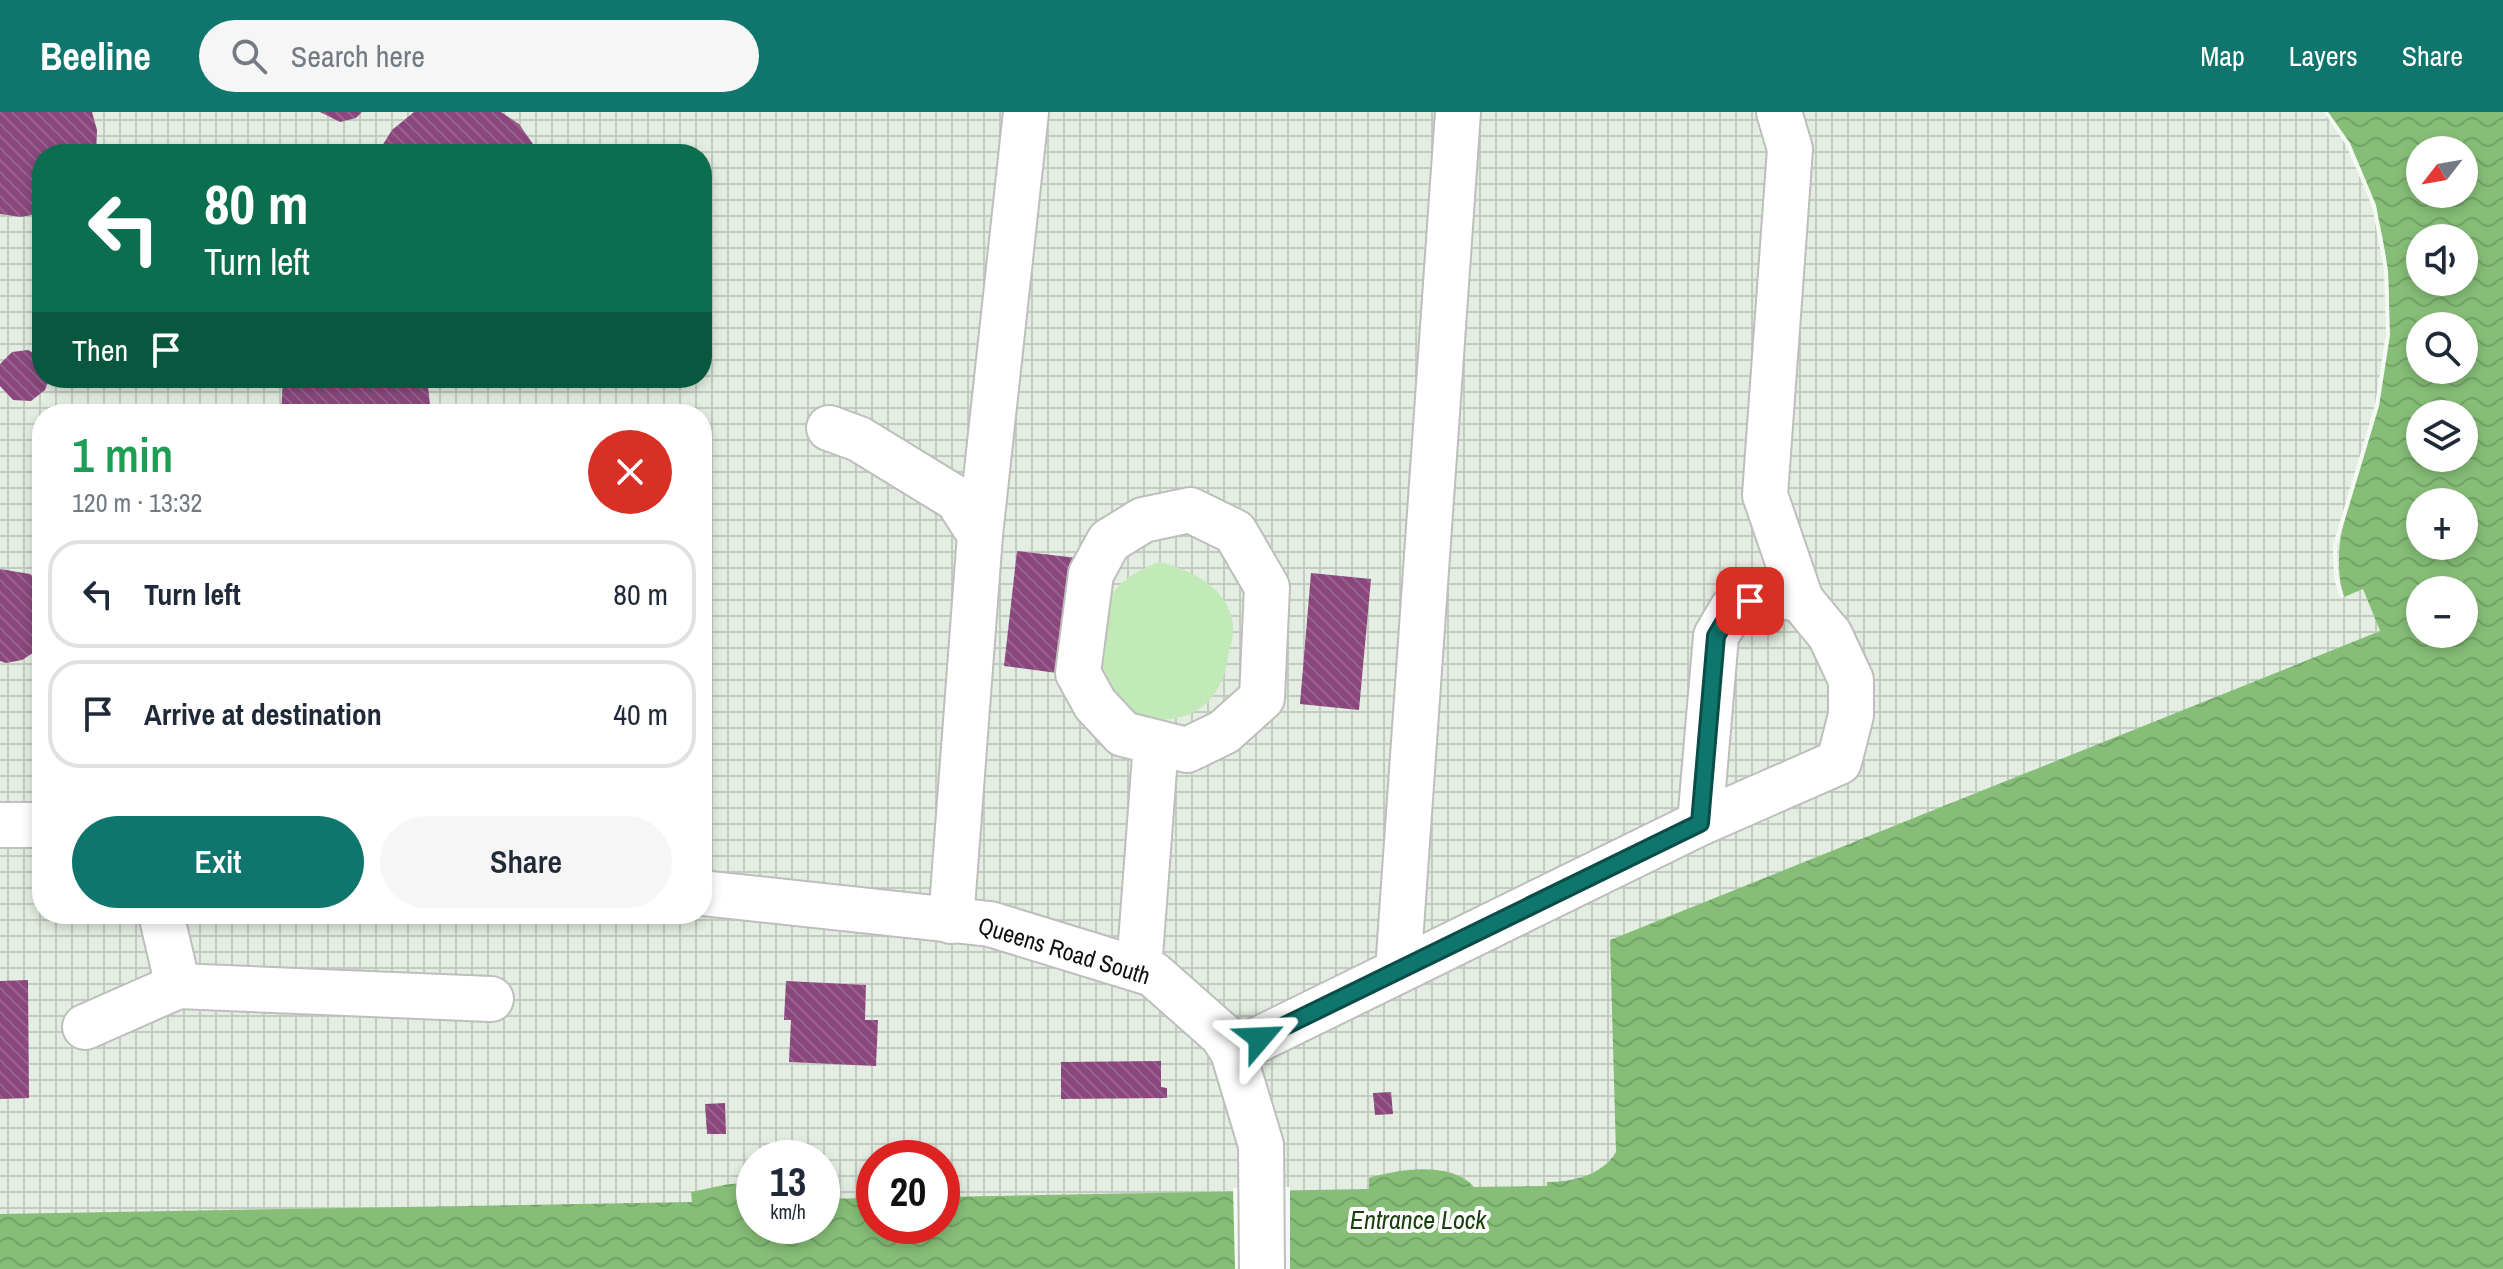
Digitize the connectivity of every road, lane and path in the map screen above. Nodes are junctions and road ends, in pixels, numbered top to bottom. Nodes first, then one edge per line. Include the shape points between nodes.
1 (1026, 112) edge
2 (1458, 112) edge
3 (1779, 112) edge
4 (829, 428) dead end
5 (980, 535) junction
6 (1801, 600) junction
7 (1156, 743) junction
8 (1700, 823) junction
9 (0, 825) edge
10 (32, 825) edge
11 (712, 894) edge
12 (951, 921) junction
13 (163, 924) edge
14 (1139, 969) junction
15 (1398, 971) junction
16 (178, 986) junction
17 (491, 999) dead end
18 (85, 1027) dead end
19 (1233, 1052) junction
20 (1262, 1269) edge

1 - 5 street
2 - 15 street
3 - 6 street via 1790,149 1765,495
4 - 5 street via 859,439 957,499
5 - 12 street
6 - 8 street via 1768,593 1732,609 1716,636
6 - 8 street via 1830,635 1851,680 1851,715 1839,762
7 - 7 street via 1123,734 1095,704 1078,673 1091,574 1109,541 1143,520 1190,510 1235,532 1267,587 1262,698 1224,732 1187,750
7 - 14 street
8 - 15 street
9 - 10 street
11 - 12 street, Queens Road South
12 - 14 street, Queens Road South via 990,924
13 - 16 street
14 - 19 street, Queens Road South via 1153,974 1222,1035
15 - 19 street
16 - 17 street
16 - 18 street
19 - 20 street, Queens Road South via 1261,1145

